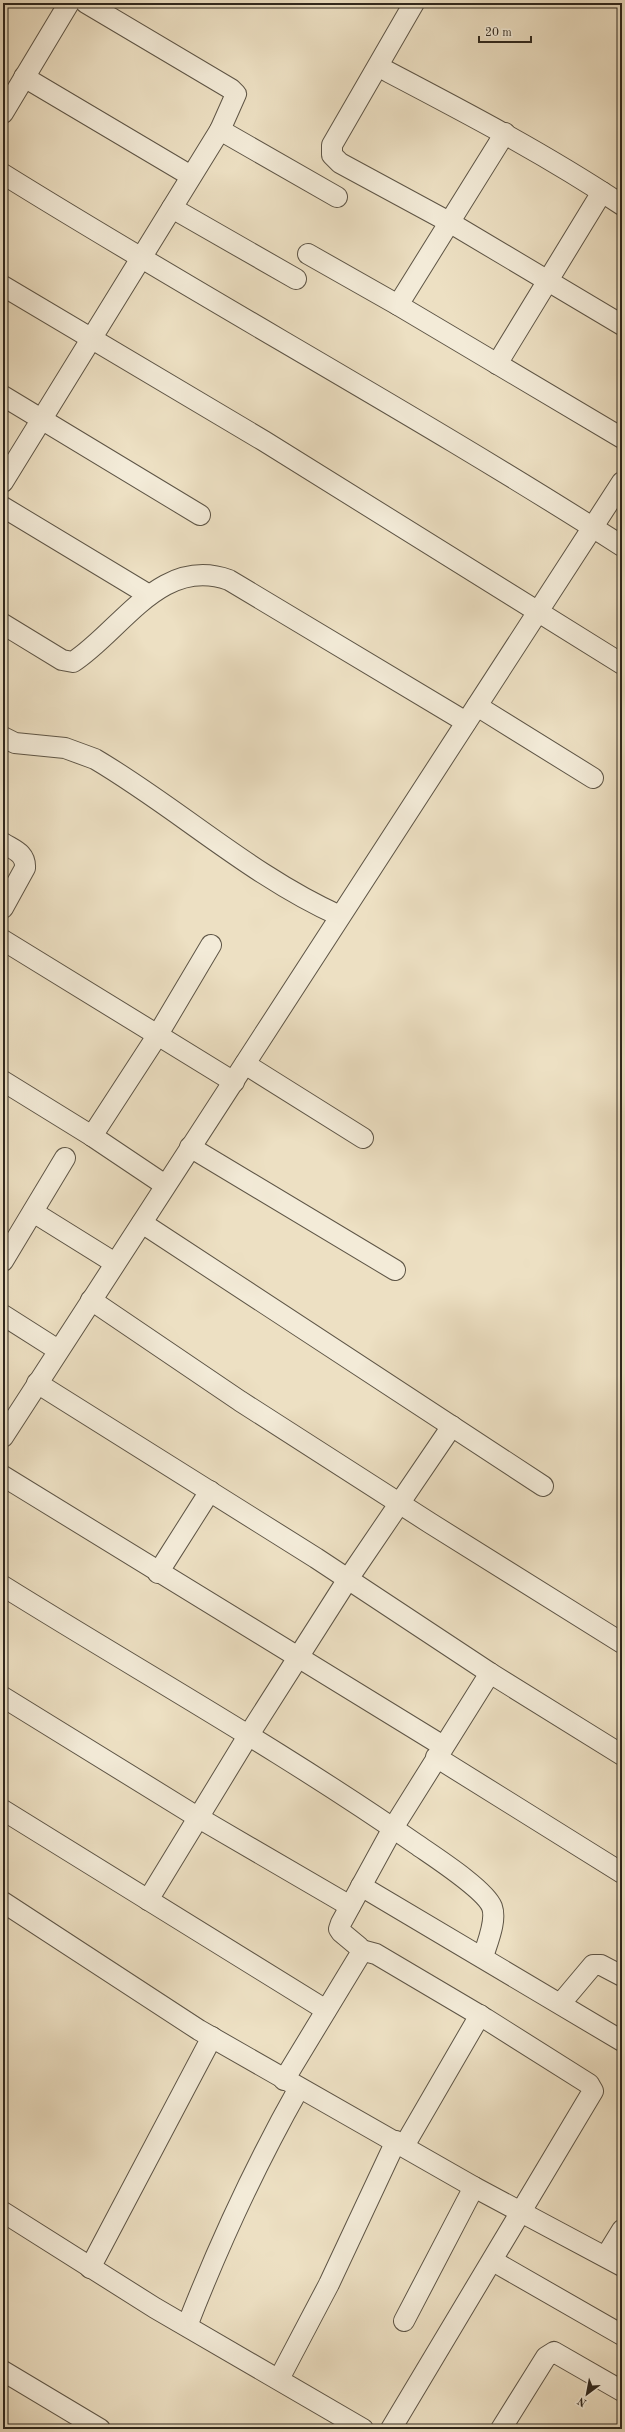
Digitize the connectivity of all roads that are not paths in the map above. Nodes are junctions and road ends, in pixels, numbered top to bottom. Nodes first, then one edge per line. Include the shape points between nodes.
1 (70, 3) edge
2 (86, 3) edge
3 (414, 3) edge
4 (378, 67) junction
5 (24, 77) junction
6 (5, 104) edge
7 (220, 130) junction
8 (505, 133) junction
9 (3, 174) edge
10 (191, 176) junction
11 (602, 192) junction
12 (337, 197) dead end
13 (622, 205) edge
14 (172, 208) junction
15 (449, 222) junction
16 (308, 254) dead end
17 (140, 259) junction
18 (296, 280) dead end
19 (548, 281) junction
20 (3, 286) edge
21 (398, 305) junction
22 (622, 325) edge
23 (92, 338) junction
24 (497, 364) junction
25 (3, 396) edge
26 (42, 419) junction
27 (622, 438) edge
28 (3, 482) edge
29 (622, 482) edge
30 (3, 507) edge
31 (200, 515) dead end
32 (592, 527) junction
33 (622, 546) edge
34 (149, 595) junction
35 (539, 610) junction
36 (3, 624) edge
37 (622, 664) edge
38 (472, 714) junction
39 (3, 737) edge
40 (593, 778) dead end
41 (3, 843) edge
42 (3, 908) edge
43 (340, 916) junction
44 (3, 940) edge
45 (211, 945) dead end
46 (157, 1036) junction
47 (245, 1064) junction
48 (3, 1081) edge
49 (234, 1082) junction
50 (92, 1136) junction
51 (363, 1138) dead end
52 (190, 1147) junction
53 (65, 1158) dead end
54 (165, 1185) junction
55 (33, 1212) junction
56 (142, 1223) junction
57 (3, 1227) edge
58 (13, 1244) junction
59 (3, 1261) edge
60 (115, 1263) junction
61 (395, 1270) dead end
62 (91, 1300) junction
63 (3, 1315) edge
64 (58, 1350) junction
65 (37, 1383) junction
66 (452, 1426) junction
67 (3, 1437) edge
68 (3, 1476) edge
69 (543, 1486) dead end
70 (210, 1491) junction
71 (398, 1503) junction
72 (158, 1573) junction
73 (348, 1579) junction
74 (3, 1586) edge
75 (622, 1643) edge
76 (298, 1658) junction
77 (490, 1672) junction
78 (3, 1697) edge
79 (248, 1736) junction
80 (440, 1752) junction
81 (622, 1755) edge
82 (3, 1810) edge
83 (199, 1818) junction
84 (392, 1828) junction
85 (622, 1874) edge
86 (361, 1886) junction
87 (148, 1900) junction
88 (3, 1902) edge
89 (350, 1906) junction
90 (361, 1950) junction
91 (483, 1957) junction
92 (622, 1976) edge
93 (561, 2003) junction
94 (326, 2010) junction
95 (480, 2015) junction
96 (212, 2038) junction
97 (622, 2040) edge
98 (292, 2084) junction
99 (400, 2144) junction
100 (474, 2187) junction
101 (3, 2212) edge
102 (521, 2212) junction
103 (622, 2230) edge
104 (493, 2261) junction
105 (614, 2261) edge
106 (90, 2268) junction
107 (404, 2321) dead end
108 (187, 2326) junction
109 (622, 2335) edge
110 (3, 2371) edge
111 (279, 2379) junction
112 (622, 2391) edge
113 (100, 2429) edge
114 (363, 2429) edge
115 (391, 2429) edge
116 (501, 2429) edge

1 - 5 street
2 - 7 street via 230,88 236,94
3 - 4 street
4 - 8 street
4 - 15 street via 332,145 332,155 340,163
5 - 6 street
5 - 10 street
7 - 10 street
7 - 12 street
8 - 11 street
8 - 15 street
9 - 17 street
10 - 14 street
11 - 13 street
11 - 19 street
14 - 17 street
14 - 18 street
15 - 19 street
15 - 21 street
16 - 21 street
17 - 23 street
17 - 32 street via 325,365
19 - 22 street
19 - 24 street
20 - 23 street
21 - 24 street
23 - 26 street
23 - 35 street
24 - 27 street
25 - 26 street
26 - 28 street
26 - 31 street
29 - 32 street
30 - 34 street
32 - 33 street
32 - 35 street
34 - 36 street via 74,662 62,660
34 - 38 street via 177,581 216,575
35 - 37 street
35 - 38 street
38 - 40 street
38 - 43 street
39 - 43 street via 15,743 65,748 95,759 269,877
41 - 42 street via 19,852 25,862 25,868
43 - 47 street
44 - 46 street
45 - 46 street
46 - 49 street
46 - 50 street
47 - 49 street
47 - 51 street
48 - 50 street
49 - 52 street
50 - 54 street
52 - 54 street
52 - 61 street
53 - 55 street
54 - 56 street
55 - 58 street
55 - 60 street
56 - 60 street
56 - 66 street
57 - 58 street
58 - 59 street
60 - 62 street
62 - 64 street
62 - 71 street
63 - 64 street
64 - 65 street
65 - 67 street
65 - 70 street
66 - 69 street
66 - 71 street
68 - 72 street
70 - 72 street
70 - 73 street
71 - 73 street
71 - 75 street
72 - 76 street
73 - 76 street
73 - 77 street
74 - 79 street
76 - 79 street
76 - 80 street
77 - 80 street
77 - 81 street
78 - 83 street
79 - 83 street
79 - 84 street
80 - 84 street
80 - 85 street
82 - 87 street
83 - 87 street
83 - 89 street
84 - 86 street
84 - 91 street via 442,1862 488,1902 492,1908 492,1924
86 - 89 street
86 - 91 street
87 - 94 street
88 - 96 street
89 - 90 street via 340,1929
90 - 94 street
90 - 95 street via 376,1954
91 - 93 street
92 - 93 street via 601,1965 593,1965
93 - 97 street
94 - 98 street
95 - 99 street
95 - 102 street via 592,2088 593,2092
96 - 98 street
96 - 106 street
98 - 99 street
98 - 108 street via 266,2147 206,2275
99 - 100 street
99 - 111 street
100 - 102 street
100 - 107 street
101 - 106 street
102 - 104 street
102 - 105 street
103 - 105 street
104 - 109 street
104 - 115 street
106 - 108 street
108 - 111 street
110 - 113 street
111 - 114 street
112 - 116 street via 554,2352 546,2357

